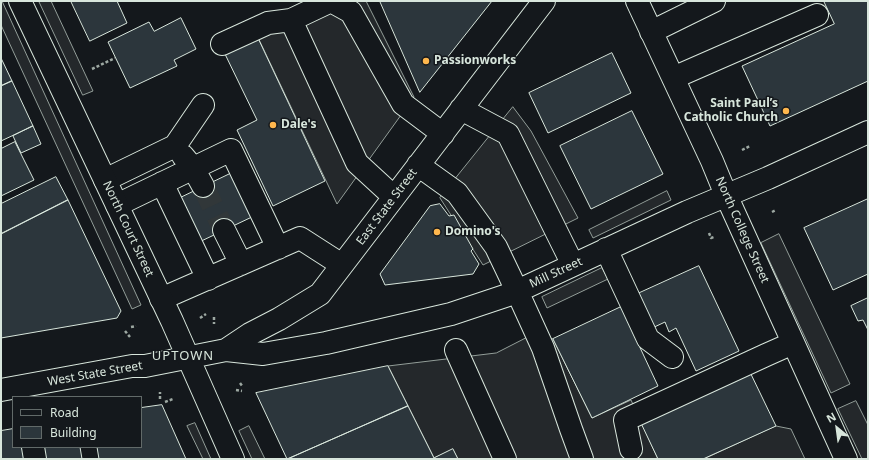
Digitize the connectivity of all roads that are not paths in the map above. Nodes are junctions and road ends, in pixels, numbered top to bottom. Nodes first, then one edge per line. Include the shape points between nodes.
1 (20, 1) edge
2 (544, 1) edge
3 (637, 1) edge
4 (714, 1) edge
5 (817, 15) dead end
6 (291, 20) junction
7 (651, 32) junction
8 (222, 44) dead end
9 (673, 78) junction
10 (203, 105) dead end
11 (461, 109) junction
12 (868, 132) edge
13 (443, 134) junction
14 (175, 146) junction
15 (418, 165) junction
16 (198, 177) junction
17 (105, 180) junction
18 (162, 183) junction
19 (726, 195) junction
20 (394, 197) junction
21 (117, 205) junction
22 (224, 230) tunnel mouth
23 (278, 248) junction
24 (606, 249) junction
25 (241, 264) junction
26 (342, 265) junction
27 (573, 265) junction
28 (208, 279) junction
29 (517, 290) junction
30 (161, 299) junction
31 (793, 343) junction
32 (226, 350) junction
33 (456, 350) dead end
34 (672, 357) dead end
35 (188, 358) junction
36 (15, 391) edge
37 (33, 448) edge
38 (631, 449) dead end
39 (35, 459) edge
40 (233, 459) edge
41 (505, 459) edge
42 (582, 459) edge
43 (846, 459) edge

1 - 17 street, North Court Street
2 - 11 street, East State Street
3 - 7 street, North College Street
4 - 7 street
5 - 9 street
6 - 8 street via 268,23
6 - 13 street via 331,1 351,12 403,104
6 - 20 street via 357,163
7 - 9 street, North College Street
9 - 19 street, North College Street
10 - 14 street
11 - 13 street, East State Street
11 - 27 street via 508,134
12 - 19 street, Mill Street
13 - 15 street, East State Street
14 - 16 street
14 - 17 street
15 - 20 street, East State Street
15 - 29 street via 457,193 496,247
16 - 18 street
16 - 23 street via 231,150
17 - 21 street, North Court Street
18 - 21 street
18 - 28 street
19 - 24 street, Mill Street
19 - 31 street, North College Street
20 - 26 street, East State Street
21 - 30 street, North Court Street
22 - 25 street
23 - 25 street
23 - 26 street via 300,238
24 - 27 street, Mill Street
24 - 34 street via 648,339
25 - 28 street
26 - 32 street, East State Street via 320,294
27 - 29 street, Mill Street
28 - 30 street
29 - 32 street, Mill Street via 451,314 326,343 263,354
29 - 42 street via 543,348
30 - 35 street, North Court Street
31 - 38 street via 624,420
31 - 43 street, North College Street
32 - 35 street, East State Street
33 - 41 street
35 - 36 street, West State Street via 132,366
35 - 40 street, North Court Street
37 - 39 street

